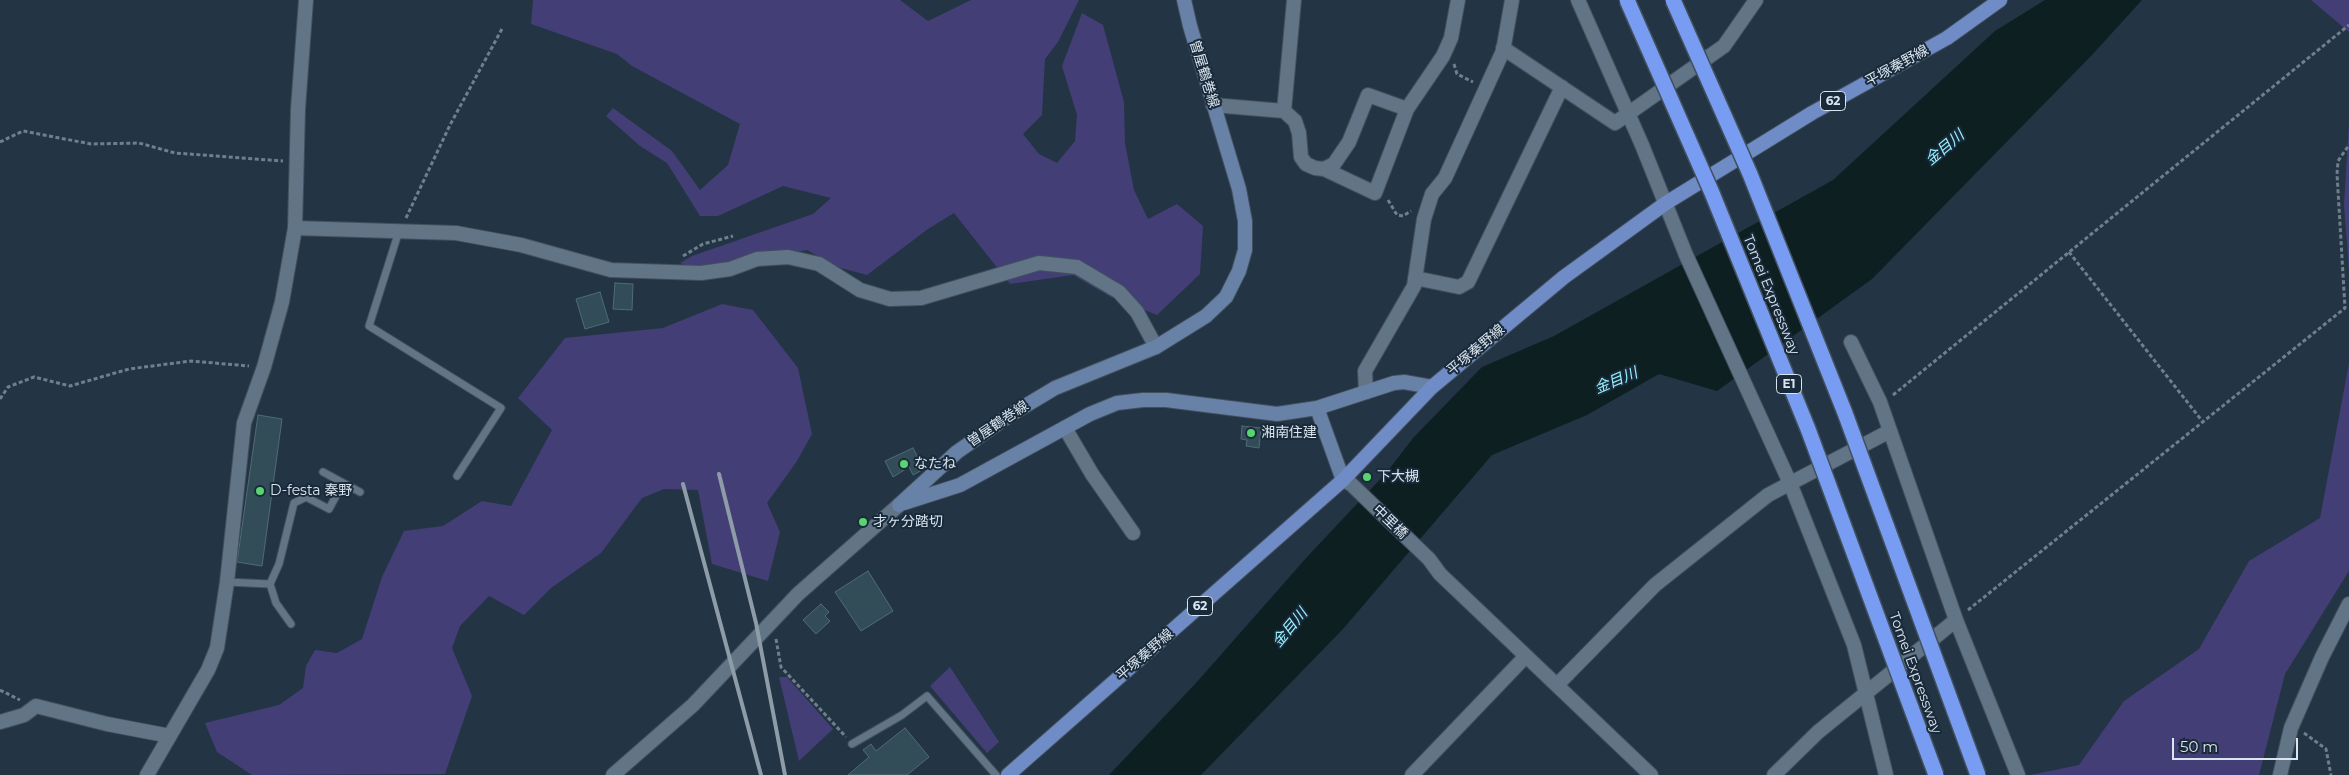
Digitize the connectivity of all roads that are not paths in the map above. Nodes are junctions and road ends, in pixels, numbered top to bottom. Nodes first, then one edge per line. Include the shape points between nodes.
1 (306, 0) edge
2 (1184, 0) edge
3 (1294, 0) edge
4 (1458, 0) edge
5 (1512, 0) edge
6 (1578, 0) edge
7 (1627, 0) edge
8 (1673, 0) edge
9 (1756, 0) edge
10 (2000, 0) edge
11 (1503, 48) junction
12 (1562, 87) junction
13 (1213, 105) junction
14 (1406, 109) junction
15 (1284, 111) junction
16 (1628, 115) junction
17 (1324, 169) junction
18 (1666, 203) junction
19 (295, 228) junction
20 (399, 231) junction
21 (1415, 278) junction
22 (1851, 342) dead end
23 (1156, 347) junction
24 (1432, 387) junction
25 (1366, 392) junction
26 (1317, 408) junction
27 (1065, 428) junction
28 (1890, 431) junction
29 (323, 472) dead end
30 (457, 476) dead end
31 (1347, 482) junction
32 (343, 483) junction
33 (1790, 483) junction
34 (360, 492) dead end
35 (899, 505) junction
36 (1134, 533) dead end
37 (226, 582) junction
38 (270, 584) junction
39 (2349, 604) edge
40 (1956, 620) junction
41 (291, 624) dead end
42 (1526, 656) junction
43 (1557, 685) junction
44 (1866, 691) junction
45 (0, 722) edge
46 (170, 736) junction
47 (852, 744) road end
48 (147, 775) edge
49 (613, 775) edge
50 (996, 775) edge
51 (1008, 775) edge
52 (1412, 775) edge
53 (1651, 775) edge
54 (1774, 775) edge
55 (1886, 775) edge
56 (1936, 775) edge
57 (1978, 775) edge
58 (2018, 775) edge
59 (2280, 775) edge

1 - 19 street
2 - 13 main road, 曽屋鶴巻線
3 - 15 street
4 - 14 street via 1451,38 1443,56
5 - 11 street
6 - 16 street
7 - 56 highway, Tomei Expressway / E1, bridge via 1712,193 1804,420
8 - 57 highway, Tomei Expressway, bridge via 1750,174 1846,413
9 - 16 street via 1724,46
10 - 18 main road, 平塚秦野線 / 62 via 1947,38 1812,113
11 - 12 street
11 - 21 street via 1445,178 1432,194 1424,218
12 - 16 street via 1615,123
12 - 21 street via 1468,282 1459,287
13 - 15 street
13 - 23 main road, 曽屋鶴巻線 via 1239,189 1245,221 1244,250 1239,271 1226,297 1206,316
14 - 17 street via 1368,95 1349,142 1334,164
14 - 17 street via 1375,193
15 - 17 street via 1295,121 1300,133 1301,157 1306,164
16 - 18 street
18 - 24 main road, 平塚秦野線 / 62 via 1564,278
18 - 33 street via 1686,255
19 - 20 street
19 - 37 street via 282,302 244,423
20 - 23 street via 456,232 521,245 611,270 701,273 730,269 757,259 788,257 819,264 860,290 890,299 921,298 1039,263 1077,267 1119,292 1137,312
20 - 30 lane via 369,326 501,408
21 - 25 street via 1414,286 1364,371
22 - 28 street
23 - 35 main road, 曽屋鶴巻線 via 1055,388 1010,415 957,452
24 - 25 main road via 1394,382
24 - 31 main road, 平塚秦野線 / 62
25 - 26 main road
26 - 27 main road via 1277,414 1144,400 1117,403
26 - 31 main road
27 - 35 main road via 960,485
27 - 36 street via 1092,474
28 - 33 street
28 - 40 street
29 - 32 lane
31 - 42 street, 中里橋
31 - 51 main road, 平塚秦野線 / 62
32 - 34 lane
32 - 38 lane via 329,509 306,497 294,503 279,564
33 - 43 street via 1768,495 1655,585
33 - 44 street via 1854,645
35 - 49 street via 798,594 693,706
37 - 38 lane
37 - 46 street via 217,648
38 - 41 lane via 276,603
39 - 59 street via 2291,728
40 - 44 street
40 - 58 street
42 - 43 street, 中里橋
42 - 52 street
43 - 53 street, 中里橋
44 - 54 street
44 - 55 street
45 - 46 street via 24,715 36,706
46 - 48 street
47 - 50 lane via 902,715 927,696

